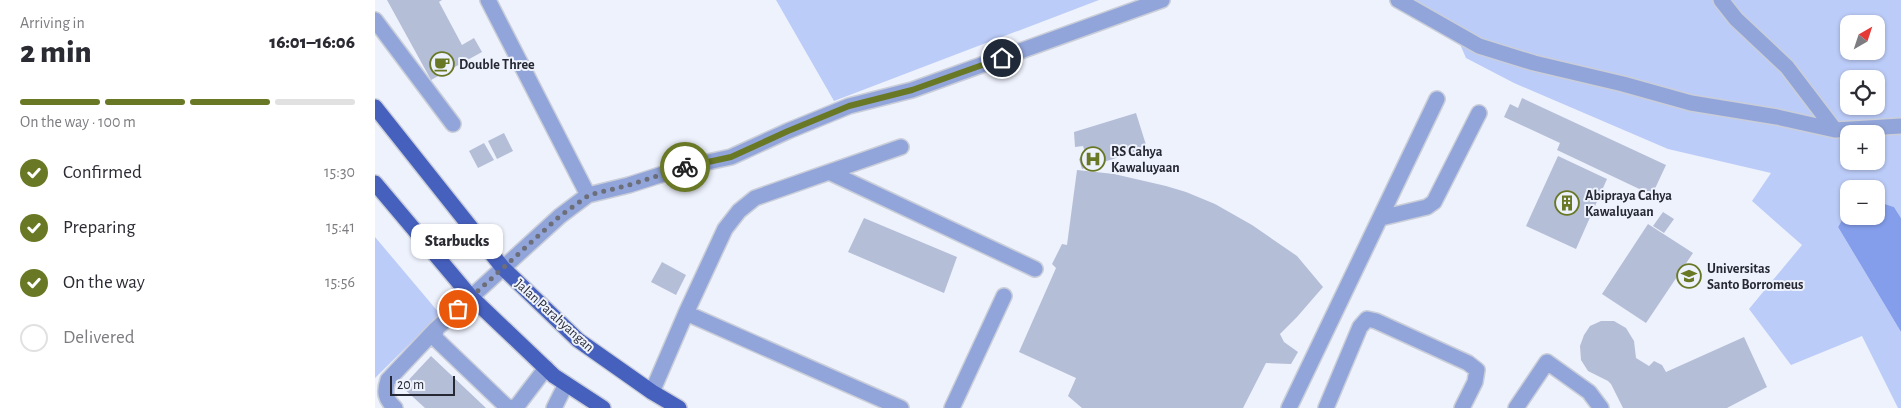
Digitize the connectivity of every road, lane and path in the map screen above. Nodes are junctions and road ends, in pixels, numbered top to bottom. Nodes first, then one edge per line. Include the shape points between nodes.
1 (488, 0) edge
2 (1162, 0) edge
3 (1398, 0) edge
4 (1721, 0) edge
5 (375, 20) edge
6 (1437, 99) dead end
7 (375, 107) edge
8 (1479, 113) dead end
9 (453, 124) dead end
10 (1901, 126) edge
11 (1835, 130) junction
12 (901, 147) dead end
13 (829, 172) junction
14 (375, 183) edge
15 (589, 195) junction
16 (1381, 218) junction
17 (503, 268) junction
18 (1035, 268) dead end
19 (1004, 296) dead end
20 (471, 297) junction
21 (686, 313) junction
22 (436, 329) junction
23 (546, 368) junction
24 (566, 384) junction
25 (653, 392) junction
26 (516, 407) edge
27 (395, 408) edge
28 (554, 408) edge
29 (603, 408) edge
30 (679, 408) edge
31 (901, 408) edge
32 (952, 408) edge
33 (1289, 408) edge
34 (1326, 408) edge
35 (1462, 408) edge
36 (1516, 408) edge
37 (1601, 408) edge

1 - 15 street
2 - 15 street via 912,90 849,106 731,157
3 - 11 street via 1479,46 1534,63 1691,103
4 - 11 street via 1736,19 1787,67
5 - 9 street
6 - 16 street
7 - 17 main road, Jalan Parahyangan
8 - 16 street via 1433,202 1427,207
10 - 11 street
12 - 13 street
13 - 18 street
13 - 21 street via 755,198 739,211 725,229
14 - 20 main road
15 - 17 street via 560,216
16 - 33 street
17 - 20 street
17 - 25 main road, Jalan Parahyangan via 578,340
19 - 32 street
20 - 22 street
20 - 23 main road
21 - 25 street
21 - 31 street
22 - 26 street via 437,340 507,407
22 - 27 street via 389,380 386,396
23 - 24 main road
23 - 26 street
24 - 28 street
24 - 29 main road
25 - 30 main road, Jalan Parahyangan
34 - 35 street via 1360,326 1367,319 1477,370 1475,382
36 - 37 street via 1547,362 1589,392

